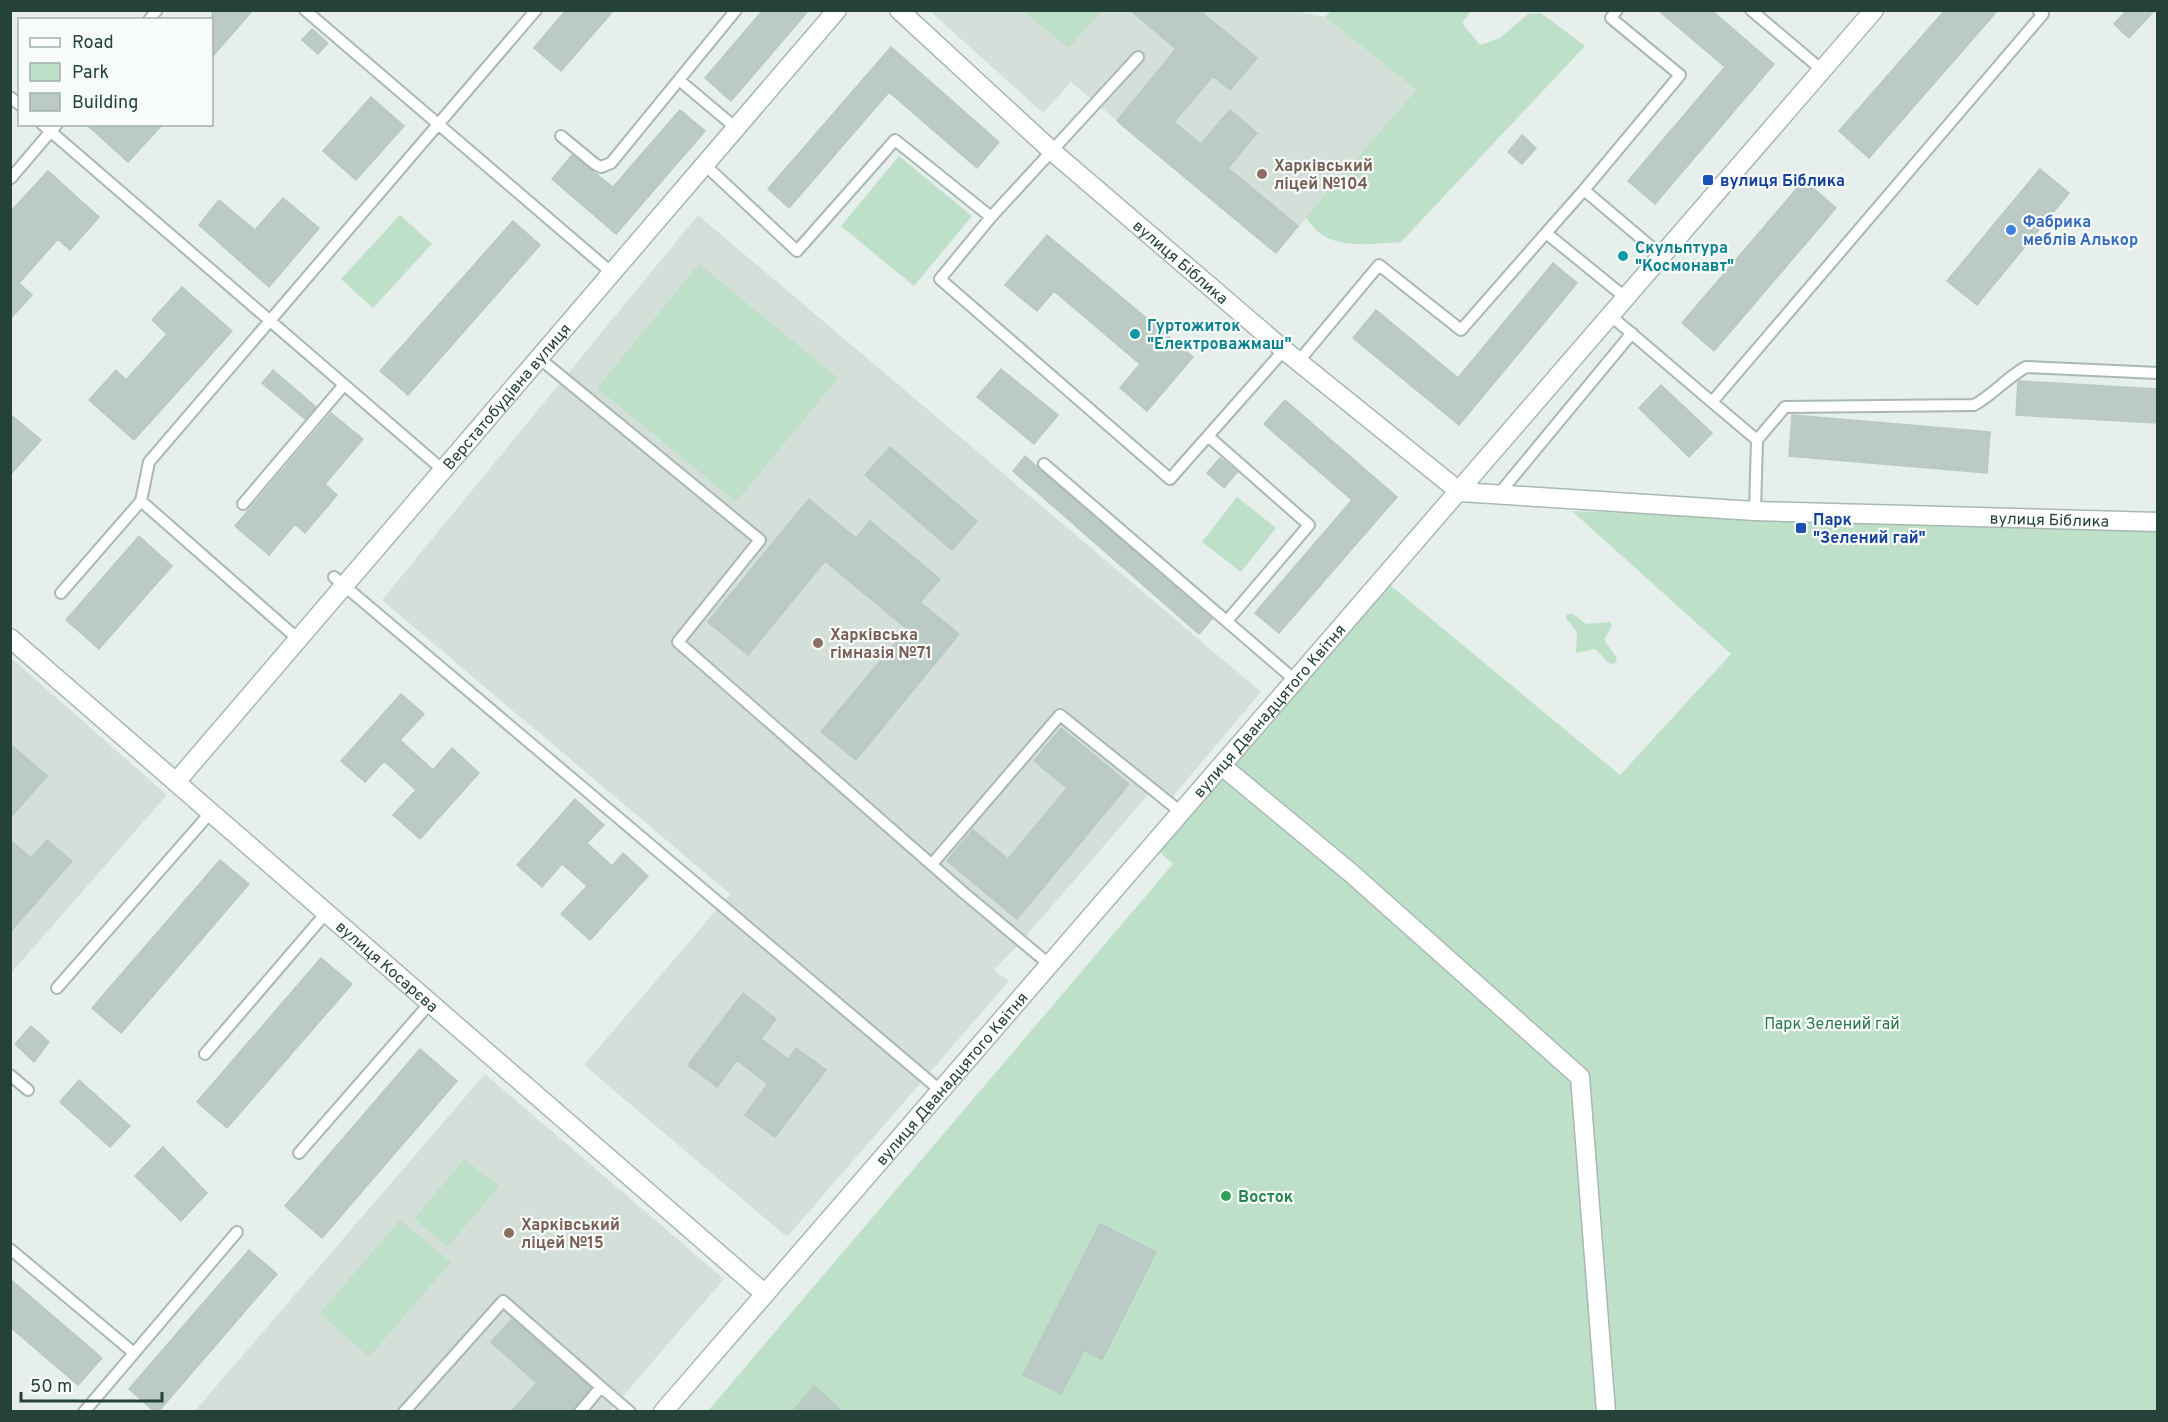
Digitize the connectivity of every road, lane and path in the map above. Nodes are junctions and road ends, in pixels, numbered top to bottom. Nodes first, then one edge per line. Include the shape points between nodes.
1 (305, 10) edge
2 (536, 10) edge
3 (736, 10) edge
4 (837, 10) edge
5 (899, 10) edge
6 (1617, 10) edge
7 (1751, 10) edge
8 (1874, 10) edge
9 (2038, 10) edge
10 (1138, 57) dead end
11 (1822, 70) junction
12 (679, 80) junction
13 (44, 126) edge
14 (55, 126) edge
15 (736, 128) junction
16 (561, 136) dead end
17 (1053, 152) junction
18 (705, 165) junction
19 (11, 178) edge
20 (1584, 190) junction
21 (992, 217) junction
22 (1546, 233) junction
23 (1662, 256) junction
24 (612, 273) junction
25 (1626, 298) junction
26 (1611, 316) junction
27 (268, 322) junction
28 (1632, 333) junction
29 (1284, 350) junction
30 (538, 358) junction
31 (1298, 362) junction
32 (2157, 373) edge
33 (343, 386) junction
34 (1712, 402) junction
35 (1208, 436) junction
36 (1757, 441) junction
37 (1044, 464) dead end
38 (443, 470) junction
39 (1460, 492) junction
40 (1498, 495) junction
41 (141, 501) junction
42 (243, 504) dead end
43 (1755, 511) junction
44 (2157, 522) edge
45 (339, 581) junction
46 (61, 593) dead end
47 (1227, 621) junction
48 (10, 638) edge
49 (298, 639) junction
50 (1296, 681) junction
51 (1222, 766) junction
52 (176, 782) junction
53 (211, 812) junction
54 (1182, 813) junction
55 (932, 864) junction
56 (326, 913) junction
57 (1050, 965) junction
58 (57, 988) dead end
59 (430, 1003) junction
60 (205, 1054) dead end
61 (10, 1075) edge
62 (28, 1090) dead end
63 (941, 1091) junction
64 (299, 1153) dead end
65 (237, 1232) dead end
66 (10, 1249) edge
67 (765, 1294) junction
68 (134, 1353) junction
69 (601, 1388) junction
70 (84, 1412) edge
71 (404, 1412) edge
72 (580, 1412) edge
73 (630, 1412) edge
74 (663, 1412) edge
75 (1606, 1412) edge

1 - 24 lane
2 - 27 lane
3 - 12 lane
4 - 15 street, Верстатобудівна вулиця
5 - 17 street, вулиця Біблика
6 - 20 lane via 1611,18 1680,75
7 - 11 lane
8 - 11 street, вулиця Дванадцятого Квітня
9 - 34 lane via 2043,14
10 - 17 lane
11 - 23 street, вулиця Дванадцятого Квітня
12 - 15 lane
12 - 16 lane via 607,166 595,165
13 - 27 lane
14 - 19 lane
15 - 18 street, Верстатобудівна вулиця
17 - 21 lane
17 - 29 street, вулиця Біблика
18 - 21 lane via 798,251 895,140
18 - 24 street, Верстатобудівна вулиця
20 - 22 lane
20 - 23 lane
21 - 35 lane via 940,279 1170,479
22 - 25 lane
22 - 31 lane via 1461,330 1379,265
23 - 25 street, вулиця Дванадцятого Квітня
24 - 30 street, Верстатобудівна вулиця
25 - 26 street, вулиця Дванадцятого Квітня
26 - 28 lane
26 - 39 street, вулиця Дванадцятого Квітня
27 - 33 lane
27 - 41 lane via 149,462
28 - 34 lane
28 - 40 lane
29 - 31 street, вулиця Біблика
29 - 35 lane
30 - 38 street, Верстатобудівна вулиця
30 - 55 lane via 760,540 678,642
31 - 39 street, вулиця Біблика
32 - 36 lane via 2026,367 1974,405 1785,407
33 - 38 lane
33 - 42 lane
34 - 36 lane
35 - 47 lane via 1309,525
36 - 43 lane
37 - 47 lane
38 - 45 street, Верстатобудівна вулиця
39 - 40 street, вулиця Біблика
39 - 50 street, вулиця Дванадцятого Квітня
40 - 43 street, вулиця Біблика
41 - 46 lane
41 - 49 lane
43 - 44 street, вулиця Біблика
45 - 49 street, Верстатобудівна вулиця
45 - 63 lane
47 - 50 lane
48 - 52 street, вулиця Косарєва
49 - 52 street, Верстатобудівна вулиця
50 - 51 street, вулиця Дванадцятого Квітня
51 - 54 street, вулиця Дванадцятого Квітня
51 - 75 street via 1351,873 1580,1077
52 - 53 street, вулиця Косарєва
53 - 56 street, вулиця Косарєва
53 - 58 lane
54 - 55 lane via 1060,715
54 - 57 street, вулиця Дванадцятого Квітня
55 - 57 lane
56 - 59 street, вулиця Косарєва
56 - 60 lane
57 - 63 street, вулиця Дванадцятого Квітня
59 - 64 lane
59 - 67 street, вулиця Косарєва
61 - 62 lane
63 - 67 street, вулиця Дванадцятого Квітня
65 - 68 lane
66 - 68 lane
67 - 74 street, вулиця Дванадцятого Квітня
68 - 70 lane
69 - 71 lane via 503,1301
69 - 72 lane
69 - 73 lane

